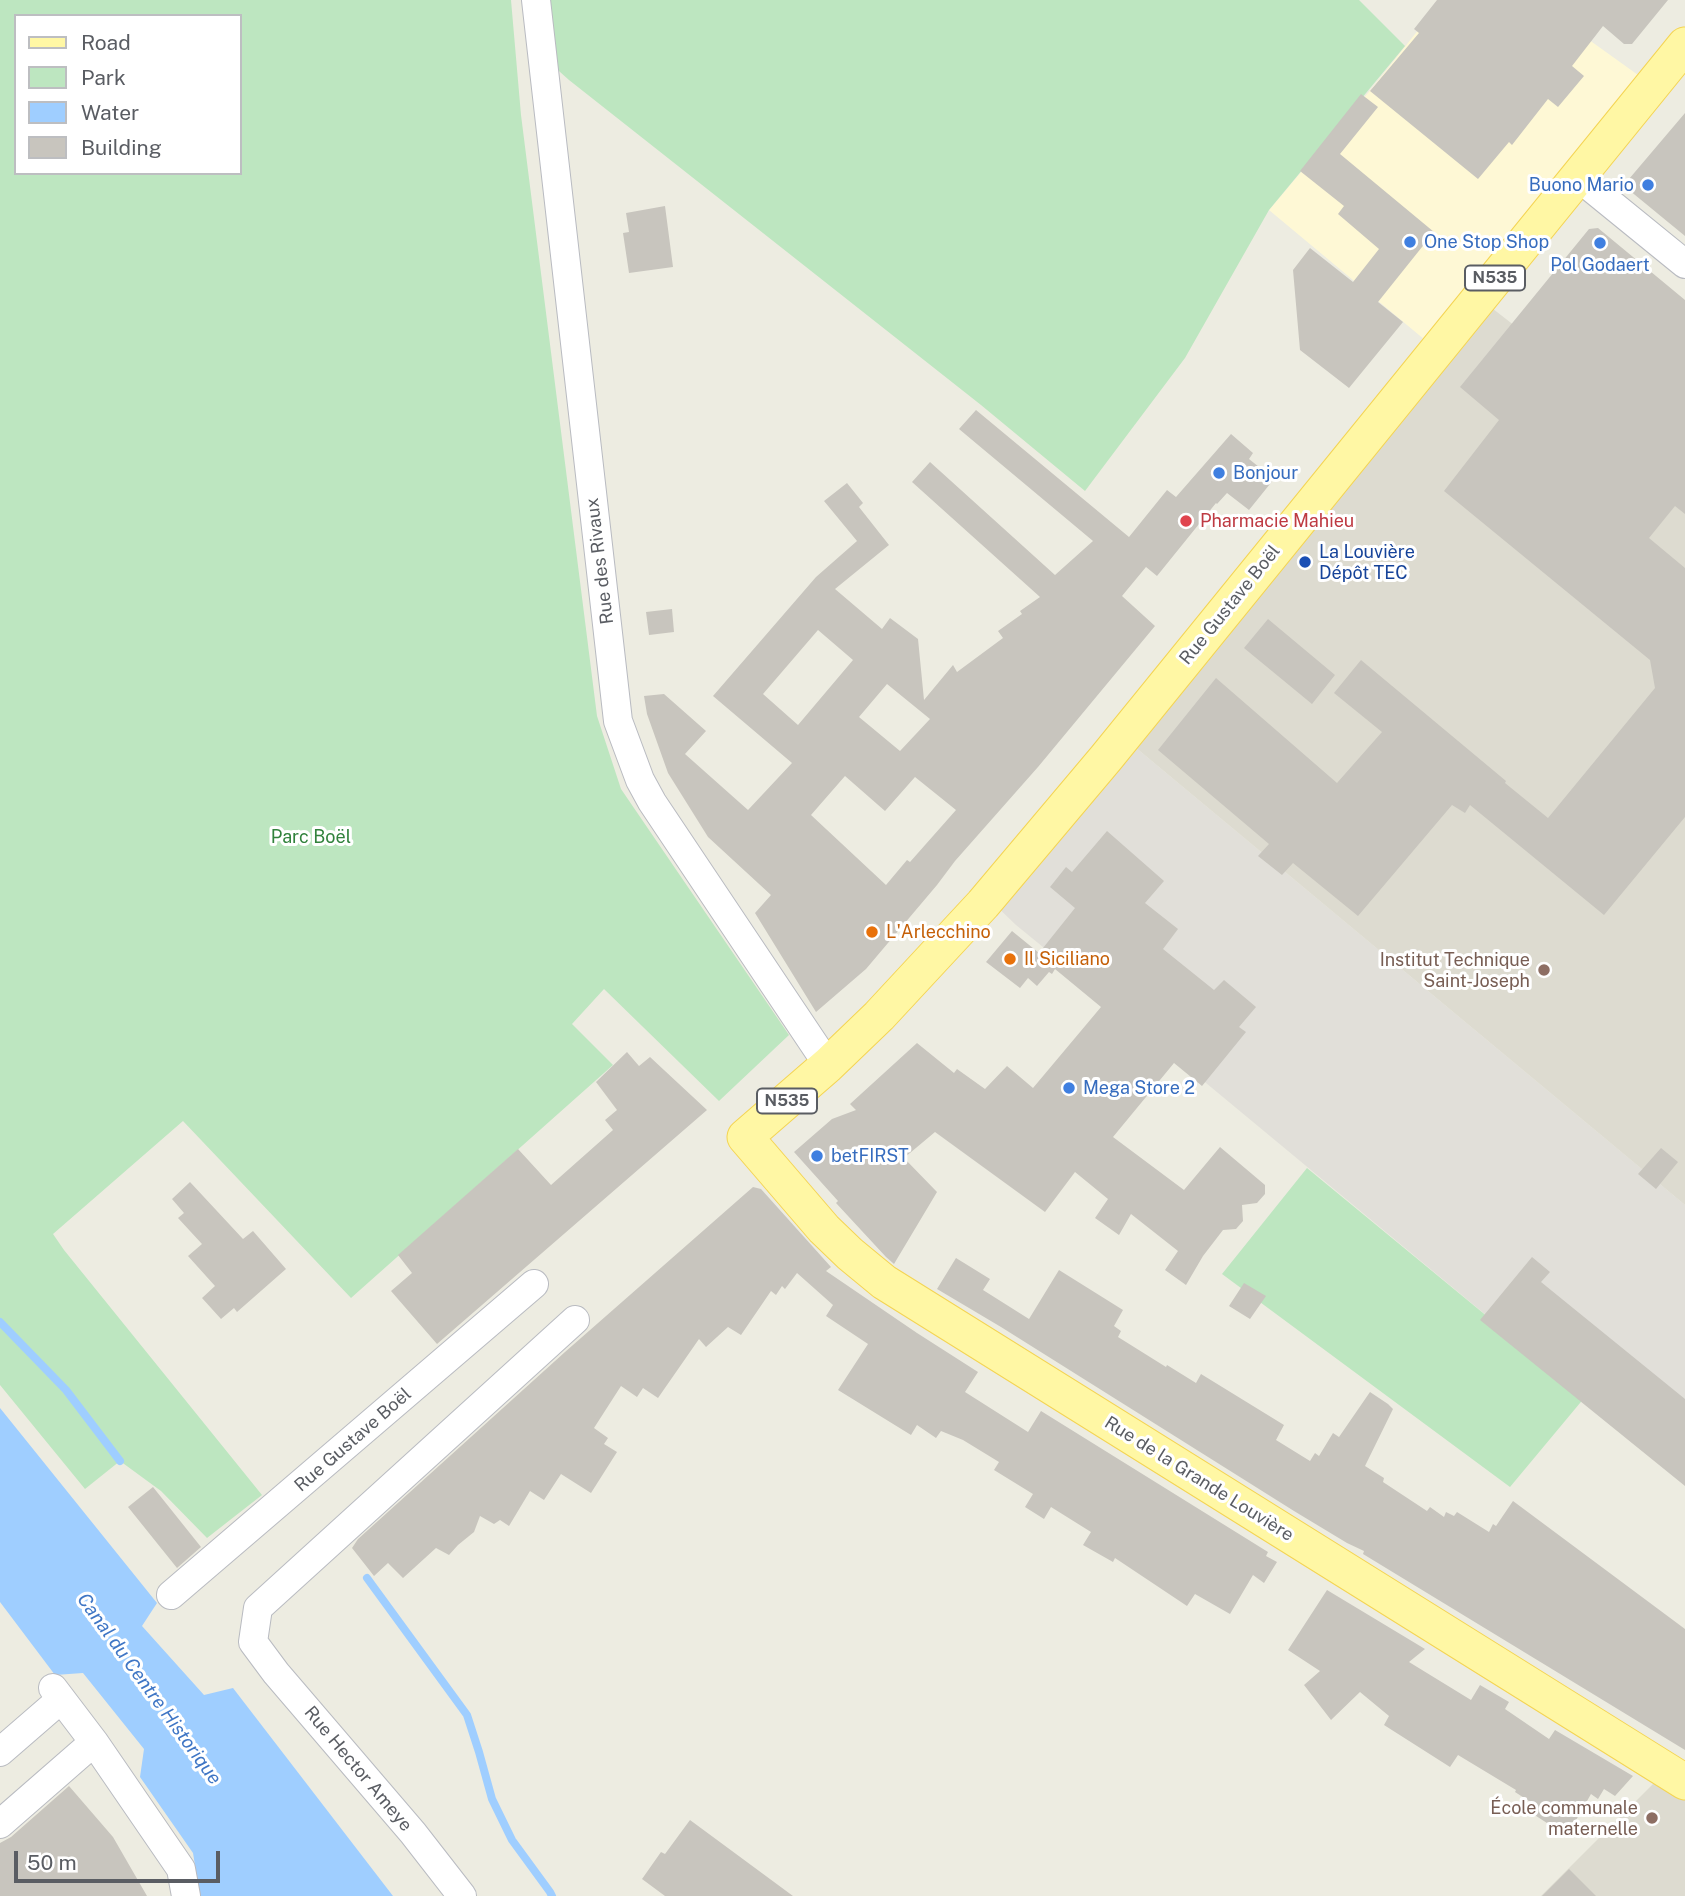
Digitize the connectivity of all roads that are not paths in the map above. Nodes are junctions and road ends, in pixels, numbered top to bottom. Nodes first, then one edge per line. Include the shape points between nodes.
1 (536, 0) edge
2 (1685, 44) edge
3 (1578, 177) junction
4 (1685, 264) edge
5 (828, 1065) junction
6 (746, 1137) joint
7 (534, 1284) dead end
8 (575, 1320) dead end
9 (171, 1595) dead end
10 (94, 1742) junction
11 (0, 1752) edge
12 (1685, 1782) edge
13 (0, 1824) edge
14 (186, 1896) edge
15 (462, 1896) edge

1 - 5 street, Rue des Rivaux via 618,721 652,802
2 - 3 main road, Rue Gustave Boël / N535
3 - 4 street
3 - 5 main road, Rue Gustave Boël / N535 via 983,904
5 - 6 main road, Rue Gustave Boël / N535
6 - 12 main road, Rue de la Grande Louvière via 824,1228 884,1282
7 - 9 street, Rue Gustave Boël
8 - 15 street, Rue Hector Ameye via 258,1608 253,1642
10 - 11 street via 56,1694
10 - 13 street
10 - 14 street via 181,1868

